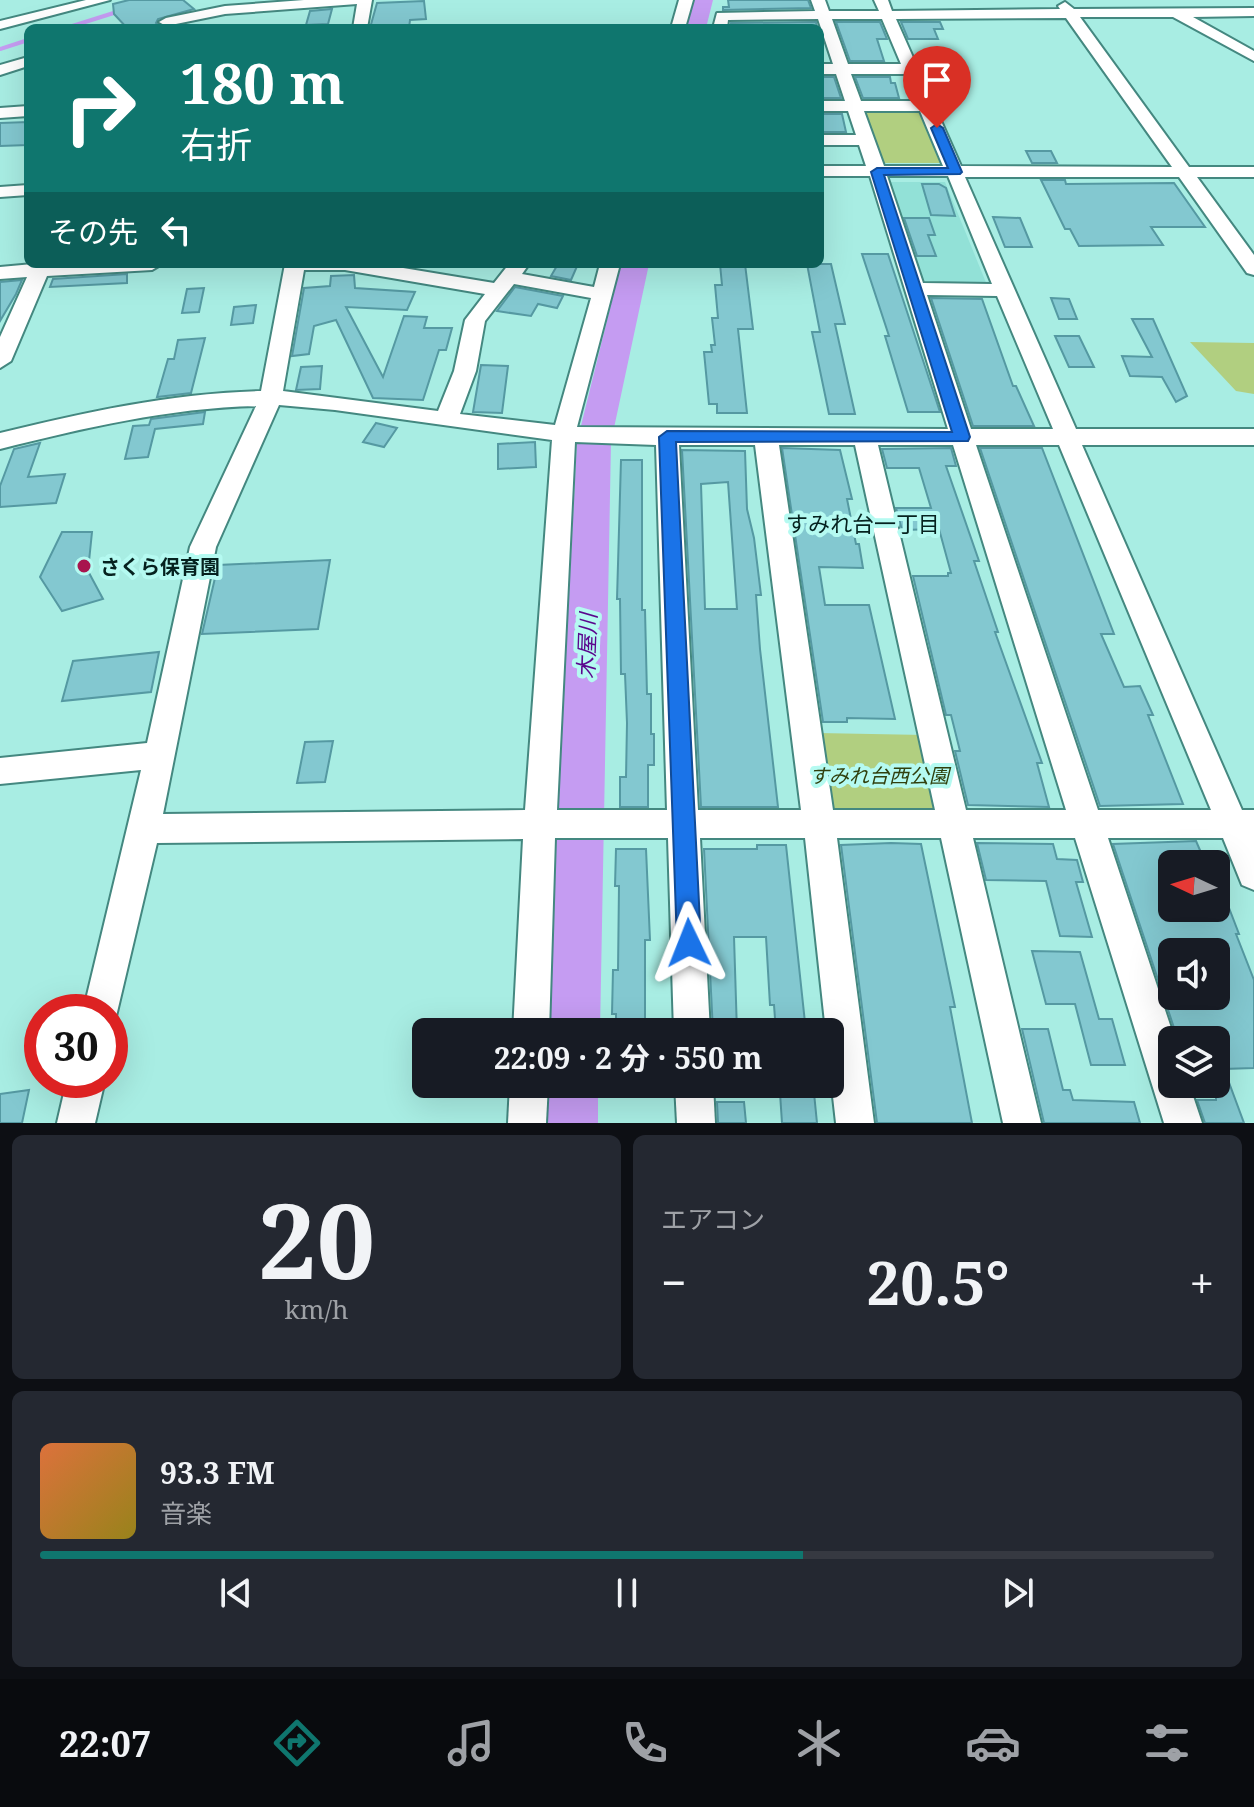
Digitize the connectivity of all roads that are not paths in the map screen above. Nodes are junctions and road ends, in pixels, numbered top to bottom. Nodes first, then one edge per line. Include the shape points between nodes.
1 (96, 0) edge
2 (103, 0) edge
3 (185, 0) edge
4 (362, 0) edge
5 (686, 0) edge
6 (762, 0) edge
7 (881, 0) edge
8 (1061, 0) edge
9 (821, 8) edge
10 (1175, 12) junction
11 (1254, 12) edge
12 (1072, 15) junction
13 (888, 16) junction
14 (767, 22) edge
15 (163, 24) edge
16 (166, 24) edge
17 (360, 24) edge
18 (679, 24) edge
19 (721, 24) edge
20 (0, 25) edge
21 (1254, 57) edge
22 (24, 62) edge
23 (824, 69) edge
24 (842, 69) junction
25 (913, 69) junction
26 (0, 70) edge
27 (824, 106) edge
28 (855, 106) junction
29 (928, 106) junction
30 (24, 111) edge
31 (0, 113) edge
32 (824, 140) edge
33 (866, 140) junction
34 (824, 171) edge
35 (877, 172) junction
36 (956, 172) junction
37 (1184, 172) junction
38 (1254, 172) edge
39 (24, 190) edge
40 (0, 192) edge
41 (35, 268) edge
42 (42, 268) edge
43 (294, 268) edge
44 (395, 268) edge
45 (609, 268) edge
46 (1254, 269) edge
47 (0, 273) edge
48 (509, 277) edge
49 (914, 289) junction
50 (1003, 290) junction
51 (602, 294) junction
52 (0, 361) edge
53 (271, 398) junction
54 (446, 420) junction
55 (564, 434) junction
56 (667, 437) junction
57 (766, 437) junction
58 (865, 437) junction
59 (962, 437) junction
60 (1067, 437) junction
61 (1254, 437) edge
62 (0, 441) edge
63 (157, 755) junction
64 (0, 771) edge
65 (819, 823) junction
66 (540, 824) junction
67 (684, 824) junction
68 (954, 824) junction
69 (1088, 824) junction
70 (1243, 824) edge
71 (144, 829) junction
72 (1254, 874) edge
73 (105, 994) edge
74 (532, 1018) edge
75 (691, 1018) edge
76 (82, 1098) edge
77 (528, 1098) edge
78 (695, 1098) edge
79 (76, 1123) edge
80 (527, 1123) edge
81 (696, 1123) edge
82 (855, 1123) edge
83 (1022, 1123) edge
84 (1183, 1123) edge

1 - 2 street
1 - 20 street
3 - 15 street
4 - 16 street via 225,10
4 - 17 street
5 - 18 street
6 - 14 street
7 - 13 street
8 - 12 street
9 - 13 street
9 - 14 street
9 - 24 street
10 - 11 street
10 - 12 street
10 - 21 street
12 - 13 street
12 - 37 street
13 - 25 street
14 - 19 street via 722,16
22 - 26 street
23 - 24 street
24 - 25 street
24 - 28 street
25 - 29 street
27 - 28 street
28 - 29 street
28 - 33 street
29 - 36 street
30 - 31 street
32 - 33 street
33 - 35 street
34 - 35 street
35 - 36 street
35 - 49 street
36 - 37 street
36 - 50 street
37 - 38 street
37 - 46 street
39 - 40 street
41 - 47 street
42 - 52 street
43 - 53 street
44 - 48 street
45 - 51 street
48 - 51 street
48 - 54 street via 475,320 465,371
49 - 50 street
49 - 59 street
50 - 60 street
51 - 55 street
53 - 54 street
53 - 62 street via 177,403
53 - 63 street via 203,547
54 - 55 street
55 - 56 street
55 - 66 street
56 - 57 street
56 - 67 street
57 - 58 street
57 - 65 street
58 - 59 street
58 - 68 street
59 - 60 street
59 - 69 street
60 - 61 street
60 - 70 street
63 - 64 street
63 - 71 street
65 - 67 street
65 - 68 street
65 - 82 street
66 - 67 street
66 - 71 street
66 - 74 street
67 - 75 street
68 - 69 street
68 - 83 street
69 - 70 street
69 - 84 street
70 - 72 street
71 - 73 street
76 - 79 street
77 - 80 street
78 - 81 street

